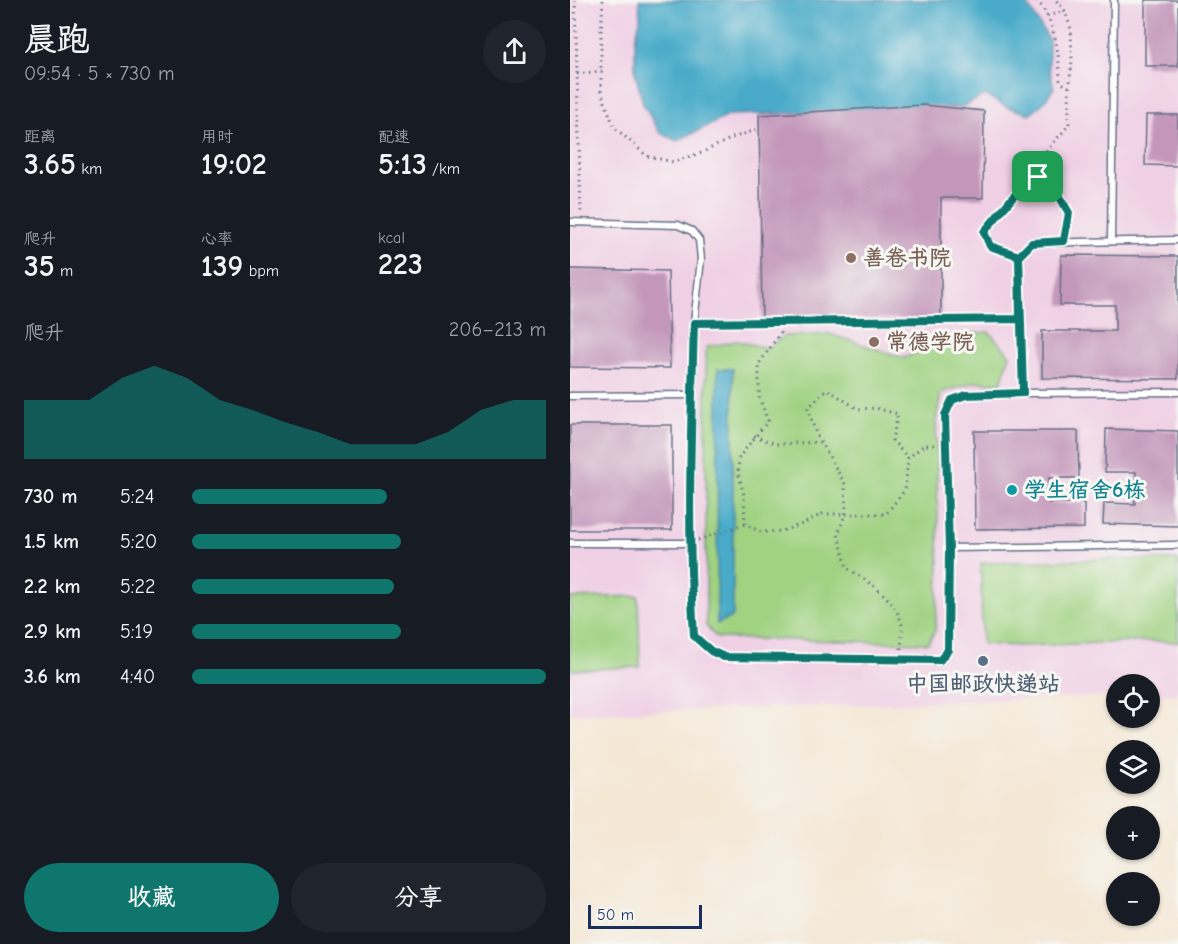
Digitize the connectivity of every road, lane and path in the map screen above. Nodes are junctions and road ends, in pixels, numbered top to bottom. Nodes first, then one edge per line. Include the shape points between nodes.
1 (575, 0) edge
2 (603, 0) edge
3 (1037, 0) edge
4 (1056, 0) edge
5 (1114, 0) edge
6 (1065, 11) junction
7 (1047, 16) junction
8 (602, 71) junction
9 (577, 74) junction
10 (1069, 87) junction
11 (759, 129) dead end
12 (1038, 177) junction
13 (581, 221) junction
14 (570, 222) edge
15 (1178, 240) edge
16 (1064, 241) junction
17 (1111, 241) junction
18 (1019, 256) junction
19 (1020, 319) junction
20 (788, 322) junction
21 (694, 323) junction
22 (1178, 392) edge
23 (1023, 393) junction
24 (692, 395) junction
25 (570, 396) edge
26 (754, 436) junction
27 (822, 442) junction
28 (946, 444) junction
29 (908, 458) junction
30 (846, 512) junction
31 (745, 524) junction
32 (570, 543) edge
33 (690, 543) junction
34 (1178, 545) edge
35 (949, 548) junction
36 (900, 660) junction

1 - 9 path
2 - 8 path
3 - 7 path
4 - 6 path
5 - 17 lane
6 - 7 path
6 - 10 path via 1071,29
7 - 10 path via 1053,26 1060,82
8 - 9 path
8 - 11 path via 601,91 614,127 647,156 674,162
9 - 13 path
10 - 12 path via 1069,125 1040,158
12 - 16 lane via 1057,192 1069,213
12 - 18 lane via 1013,197 984,232 990,246
13 - 14 lane
13 - 21 lane via 678,225 692,231 699,240 701,259
15 - 17 lane
16 - 17 lane
16 - 18 lane via 1032,243
18 - 19 lane
19 - 20 lane
19 - 23 lane
20 - 21 lane
20 - 26 path via 759,364 759,397 768,421
21 - 24 lane
22 - 23 lane
23 - 28 lane via 966,395 952,400 945,415
24 - 25 lane
24 - 33 lane
26 - 27 path via 776,444
26 - 31 path via 739,457
27 - 29 path via 808,408 827,389 858,409 875,408 898,414 892,440
27 - 30 path via 845,484
28 - 29 path via 924,445
28 - 35 lane
29 - 30 path via 905,490 886,514
30 - 31 path via 822,514 782,531 761,532
30 - 36 path via 838,534 847,568 874,585 893,604 902,626
31 - 33 path
32 - 33 lane
33 - 36 lane via 694,636 711,651 724,657
34 - 35 lane
35 - 36 lane via 948,650 940,660

